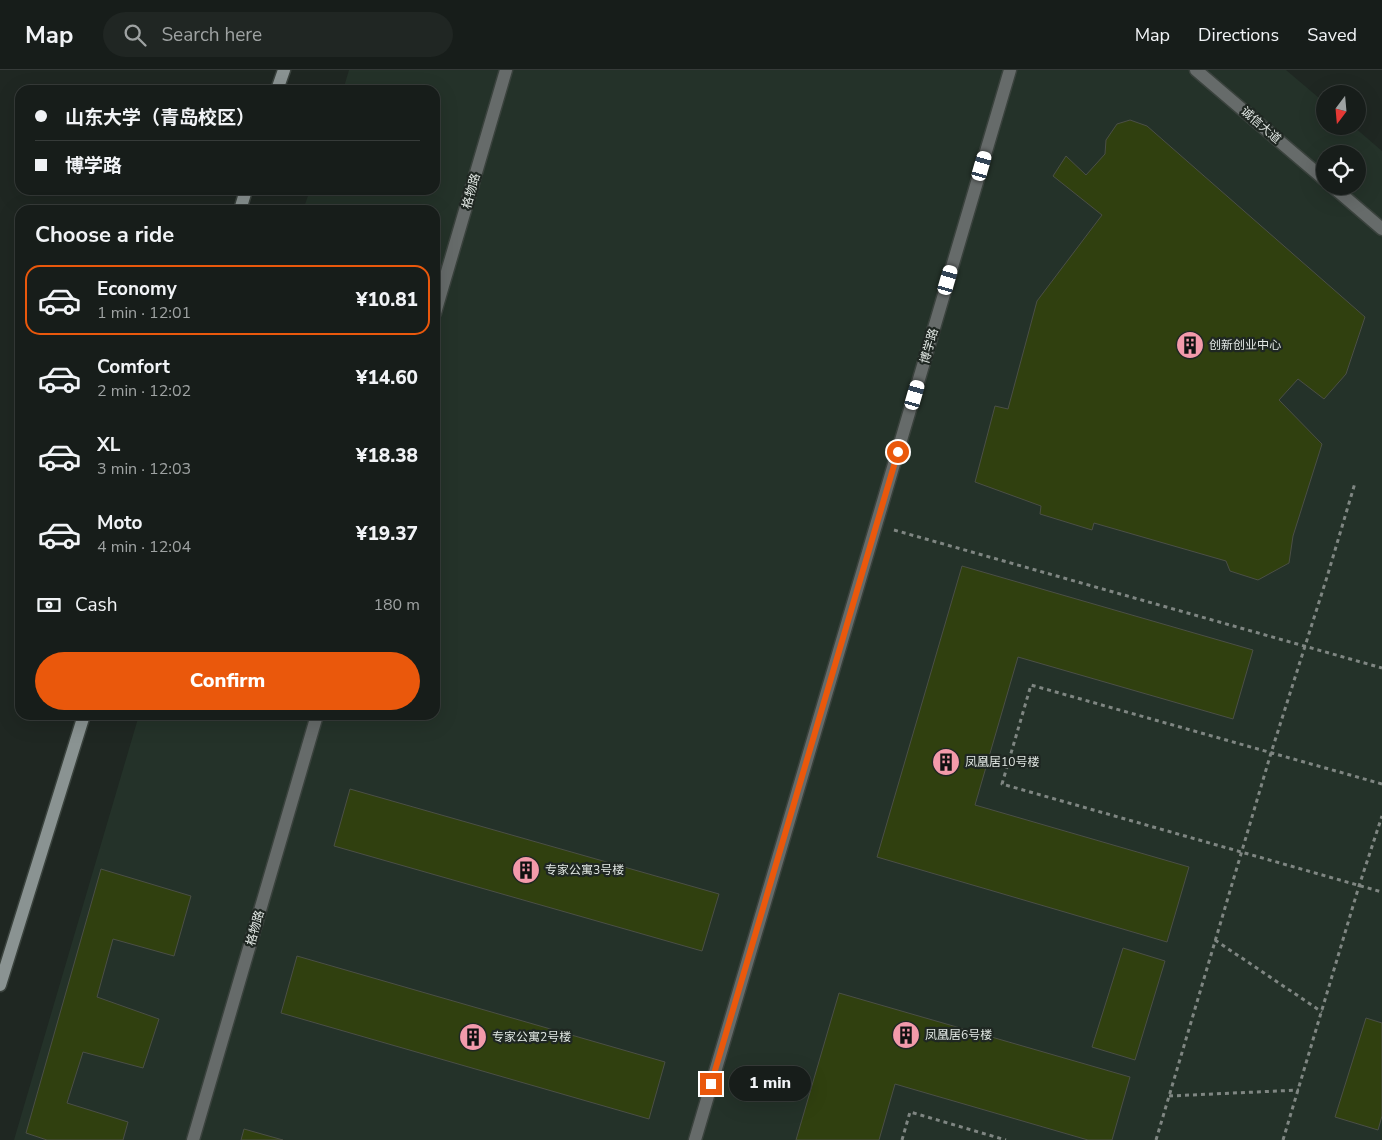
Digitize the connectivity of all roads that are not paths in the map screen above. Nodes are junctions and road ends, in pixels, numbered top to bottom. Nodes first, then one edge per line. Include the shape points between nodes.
1 (284, 70) edge
2 (506, 70) edge
3 (1010, 70) edge
4 (1196, 70) edge
5 (279, 85) edge
6 (1316, 172) edge
7 (1342, 195) edge
8 (1382, 229) edge
9 (440, 296) edge
10 (82, 720) edge
11 (316, 720) edge
12 (0, 985) edge
13 (193, 1140) edge
14 (694, 1140) edge

1 - 5 main road
2 - 9 lane, 格物路
3 - 14 lane, 博学路
4 - 6 lane, 诚信大道
7 - 8 lane
10 - 12 main road
11 - 13 lane, 格物路

